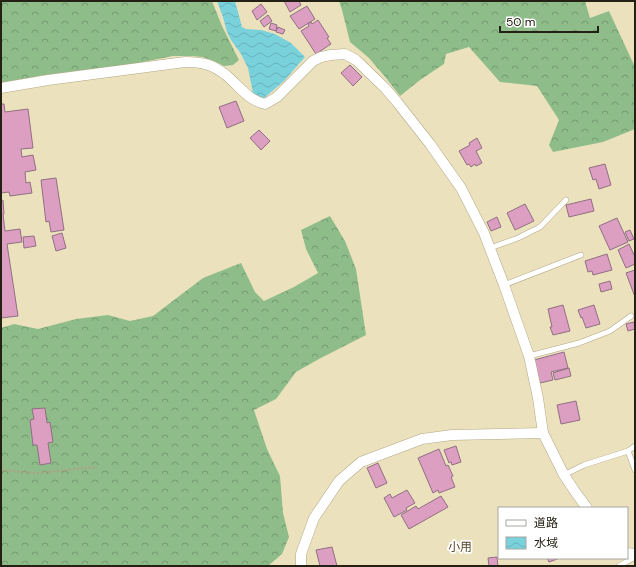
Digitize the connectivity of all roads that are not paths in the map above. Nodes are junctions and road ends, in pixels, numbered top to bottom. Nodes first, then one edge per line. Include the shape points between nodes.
1 (1, 88) edge
2 (566, 200) dead end
3 (490, 248) junction
4 (581, 255) dead end
5 (504, 285) junction
6 (630, 316) dead end
7 (528, 356) junction
8 (543, 433) junction
9 (635, 446) edge
10 (628, 451) junction
11 (635, 470) edge
12 (564, 475) junction
13 (586, 507) edge
14 (635, 555) edge
15 (301, 566) edge
16 (620, 566) edge

1 - 3 street via 199,62 211,66 244,93 265,104 277,97 313,61 321,57 345,54 356,60 385,88 430,144 461,188
2 - 3 lane via 540,227
3 - 5 street
4 - 5 lane
5 - 7 street
6 - 7 lane via 610,331 579,343
7 - 8 street
8 - 12 street
8 - 15 street via 452,435 422,439 361,462 340,481 314,518 301,554
9 - 10 lane
10 - 11 lane
10 - 12 lane
12 - 13 street
14 - 16 lane

